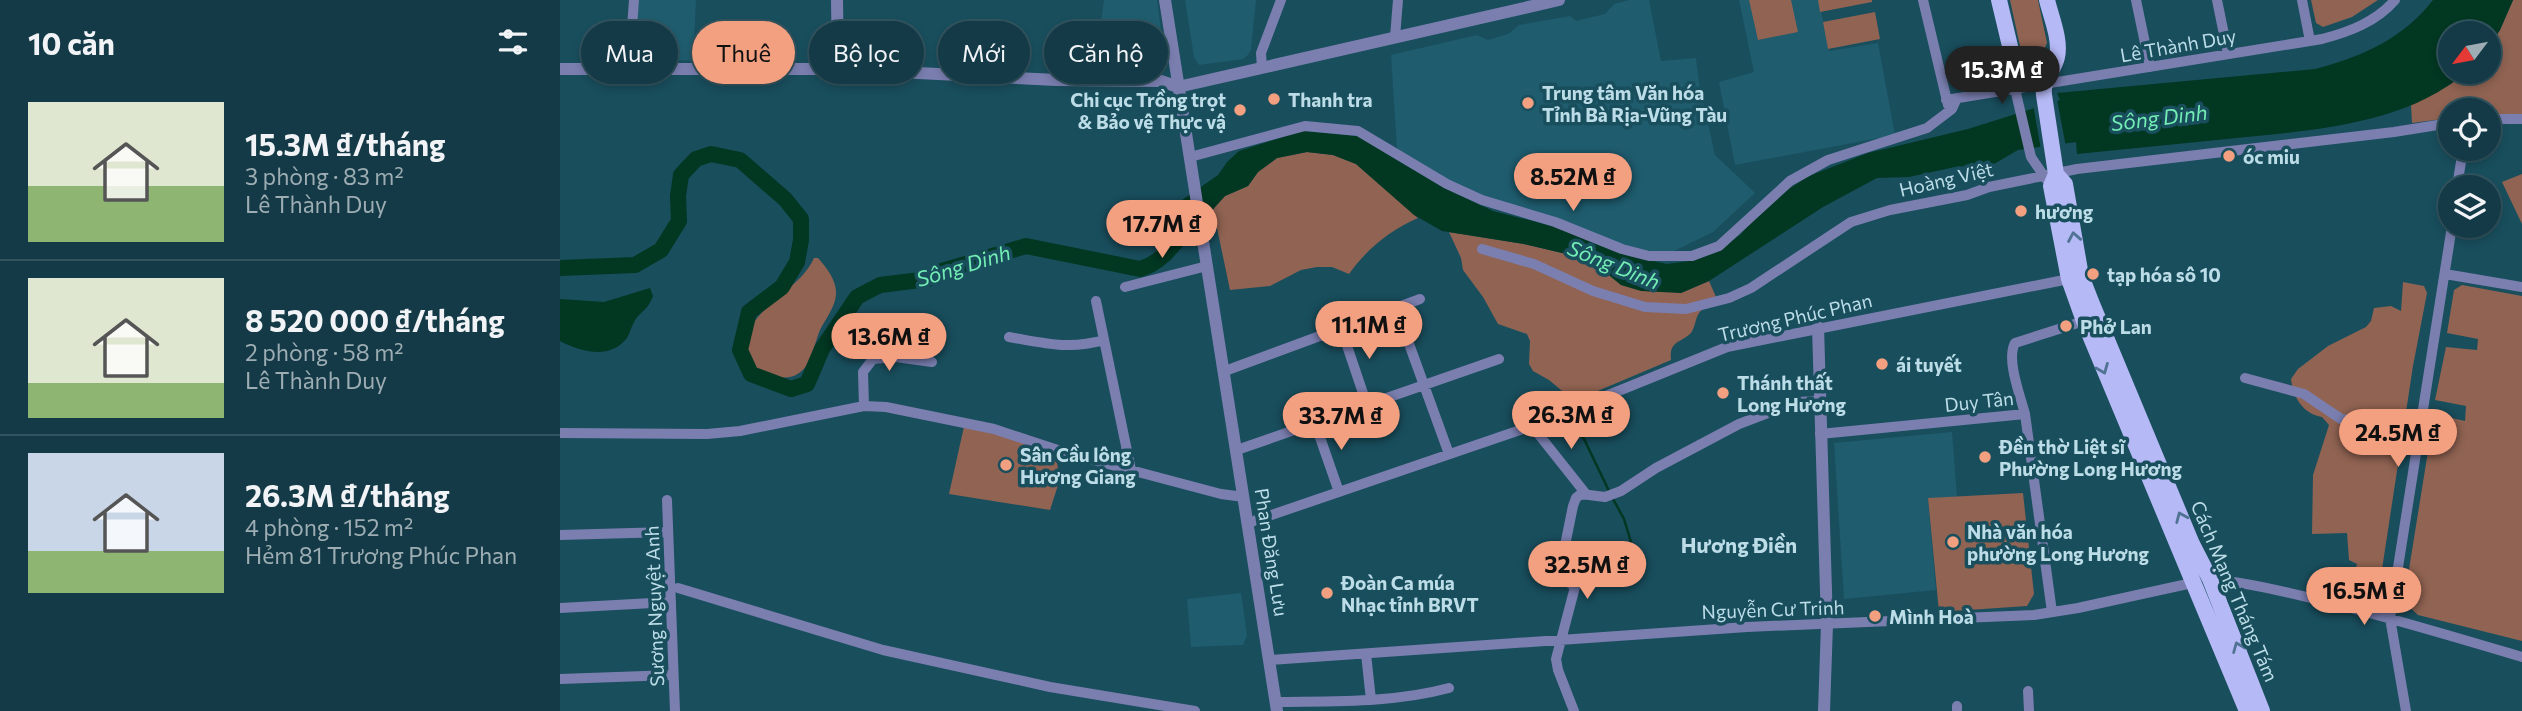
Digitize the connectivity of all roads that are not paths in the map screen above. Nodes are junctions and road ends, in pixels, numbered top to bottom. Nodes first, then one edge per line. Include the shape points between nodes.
1 (634, 0) edge
2 (837, 0) edge
3 (1166, 0) edge
4 (1281, 0) edge
5 (1398, 0) edge
6 (1557, 0) edge
7 (1923, 0) edge
8 (1999, 0) edge
9 (2047, 0) edge
10 (2136, 0) edge
11 (2217, 0) edge
12 (2302, 0) edge
13 (2395, 0) edge
14 (632, 21) edge
15 (837, 21) edge
16 (1395, 37) junction
17 (2310, 41) junction
18 (2228, 54) junction
19 (2014, 63) junction
20 (2150, 67) junction
21 (1262, 68) junction
22 (560, 69) edge
23 (581, 69) edge
24 (809, 69) edge
25 (678, 70) edge
26 (924, 73) edge
27 (1178, 87) junction
28 (2043, 90) junction
29 (2016, 93) junction
30 (1951, 103) junction
31 (2522, 119) edge
32 (2501, 120) edge
33 (2438, 125) edge
34 (1189, 154) junction
35 (2050, 179) junction
36 (2450, 238) edge
37 (1482, 249) dead end
38 (1207, 264) junction
39 (2445, 274) junction
40 (2075, 278) junction
41 (1125, 287) dead end
42 (2522, 288) edge
43 (1420, 299) dead end
44 (1096, 301) dead end
45 (1396, 308) junction
46 (2084, 321) junction
47 (1818, 327) junction
48 (1341, 328) junction
49 (1009, 337) dead end
50 (1104, 340) junction
51 (1499, 359) dead end
52 (932, 362) dead end
53 (1224, 370) junction
54 (2245, 377) dead end
55 (1423, 384) junction
56 (1819, 401) junction
57 (1367, 405) junction
58 (864, 406) junction
59 (2025, 414) junction
60 (2421, 421) junction
61 (1315, 423) junction
62 (1532, 426) junction
63 (560, 433) edge
64 (1820, 434) junction
65 (1237, 450) junction
66 (1449, 454) junction
67 (1131, 470) junction
68 (1339, 492) junction
69 (1586, 494) junction
70 (1244, 496) junction
71 (667, 500) dead end
72 (1248, 523) junction
73 (668, 532) junction
74 (560, 535) edge
75 (2210, 579) junction
76 (2192, 583) junction
77 (678, 588) dead end
78 (671, 603) junction
79 (560, 608) edge
80 (2052, 612) junction
81 (2390, 618) junction
82 (1827, 624) junction
83 (1560, 639) junction
84 (1366, 654) junction
85 (2522, 657) edge
86 (1270, 660) junction
87 (673, 676) junction
88 (560, 679) edge
89 (1449, 688) dead end
90 (2028, 691) dead end
91 (1371, 700) junction
92 (1277, 707) edge
93 (675, 711) edge
94 (1195, 711) edge
95 (1574, 711) edge
96 (1824, 711) edge
97 (2029, 711) edge
98 (2247, 711) edge
99 (2262, 711) edge
100 (2406, 711) edge

1 - 14 street
2 - 15 street
3 - 27 street, Phan Đăng Lưu
4 - 21 street via 1261,53
5 - 16 street
6 - 16 street
7 - 30 street
8 - 19 main road
9 - 28 main road via 2058,47
10 - 20 street
11 - 18 street
12 - 17 street
13 - 17 street, Lê Thành Duy via 2355,29
16 - 21 street
17 - 18 street, Lê Thành Duy
18 - 20 street, Lê Thành Duy
19 - 28 main road
19 - 29 street
20 - 28 street, Lê Thành Duy
21 - 27 street
22 - 23 street
24 - 25 street
26 - 27 street via 1161,81
27 - 34 street, Phan Đăng Lưu
28 - 29 street, Lê Thành Duy
28 - 35 main road, Cách Mạng Tháng Tám via 2053,155
29 - 30 street, Lê Thành Duy
29 - 35 street, Cách Mạng Tháng Tám via 2031,157
30 - 34 street, Lê Thành Duy via 1927,128 1828,160 1790,181 1719,246 1692,256 1668,258 1622,249 1482,200 1358,131 1305,126
31 - 32 street
33 - 35 street, Hoàng Việt
34 - 38 street, Phan Đăng Lưu
35 - 37 street, Hoàng Việt via 1989,187 1851,222 1751,288 1686,309 1645,307
35 - 40 main road, Cách Mạng Tháng Tám
36 - 39 street
38 - 41 street
38 - 53 street, Phan Đăng Lưu
39 - 42 street
39 - 60 street
40 - 46 main road, Cách Mạng Tháng Tám
40 - 47 street, Trương Phúc Phan
75 -> 40 main road, Cách Mạng Tháng Tám
43 - 45 street
44 - 50 street
45 - 48 street
45 - 55 street
46 - 59 street via 2013,346 2011,358
46 -> 76 main road, Cách Mạng Tháng Tám
47 - 56 street
47 - 62 street, Trương Phúc Phan via 1727,347
48 - 53 street
48 - 57 street
49 - 50 street via 1064,347
50 - 67 street
51 - 55 street
52 - 58 street via 873,359 863,372
53 - 65 street, Phan Đăng Lưu
54 - 60 street via 2304,394 2342,419
55 - 57 street
55 - 66 street
56 - 64 street
56 - 69 street via 1797,402 1739,424 1605,498
57 - 61 street
58 - 63 street via 707,435
58 - 67 street via 994,429
59 - 64 street, Duy Tân
59 - 80 street, Duy Tân
60 - 81 street
61 - 65 street
61 - 68 street
62 - 66 street, Trương Phúc Phan
62 - 69 street
64 - 82 street
65 - 70 street, Phan Đăng Lưu
66 - 68 street, Trương Phúc Phan
67 - 70 street
68 - 72 street, Trương Phúc Phan
69 - 83 street via 1573,504 1560,570 1575,587
70 - 72 street, Phan Đăng Lưu
71 - 73 street, Sương Nguyệt Anh
72 - 86 street, Phan Đăng Lưu
73 - 74 street
73 - 78 street, Sương Nguyệt Anh
75 - 76 main road
75 - 81 street via 2244,582
99 -> 75 main road, Cách Mạng Tháng Tám
76 - 80 street, Nguyễn Cư Trinh
76 - 98 main road, Cách Mạng Tháng Tám
77 - 94 street via 883,650 1050,687
78 - 79 street
78 - 87 street, Sương Nguyệt Anh
80 - 82 street, Nguyễn Cư Trinh
81 - 85 street
81 - 100 street
82 - 83 street, Nguyễn Cư Trinh
82 - 96 street
83 - 84 street, Nguyễn Cư Trinh
83 - 95 street via 1558,670
84 - 86 street, Nguyễn Cư Trinh
84 - 91 street
86 - 92 street, Phan Đăng Lưu
87 - 88 street
87 - 93 street, Sương Nguyệt Anh
89 - 91 street
90 - 97 street
91 - 92 street

